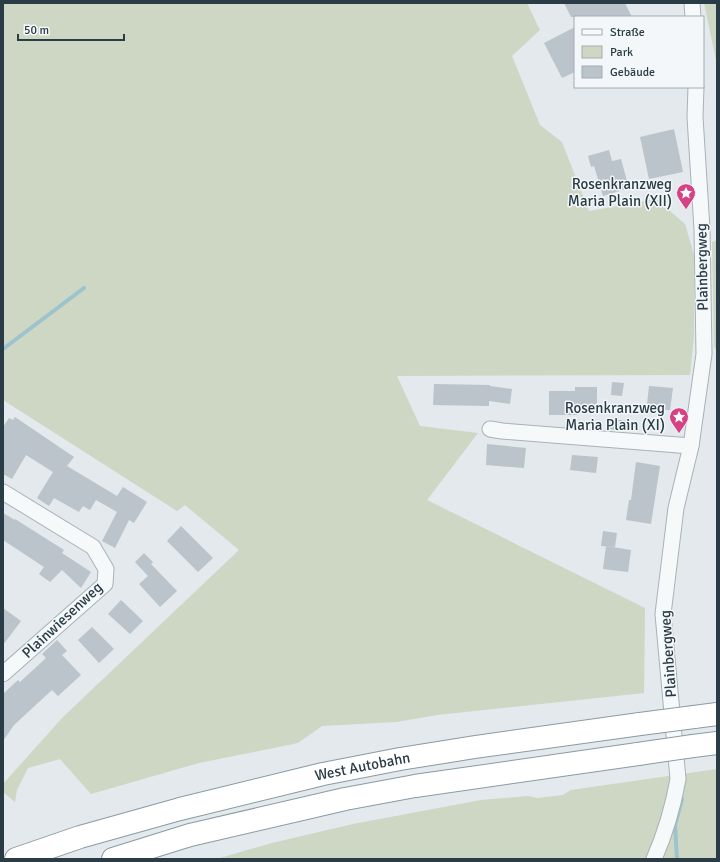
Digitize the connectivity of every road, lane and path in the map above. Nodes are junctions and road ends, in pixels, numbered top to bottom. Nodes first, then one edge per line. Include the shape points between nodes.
1 (692, 3) edge
2 (693, 16) edge
3 (696, 88) edge
4 (490, 429) dead end
5 (691, 446) junction
6 (3, 492) edge
7 (3, 674) edge
8 (717, 714) edge
9 (717, 743) edge
10 (16, 859) edge
11 (113, 859) edge
12 (654, 859) edge

1 - 2 street
3 - 5 street, Plainbergweg via 704,354
4 - 5 street
5 - 12 street, Plainbergweg via 676,508 663,614 678,779 672,807
6 - 7 street, Plainwiesenweg via 93,547 106,569 105,584
8 - 10 highway, West Autobahn, bridge via 400,758 180,809 80,837
9 - 11 highway, West Autobahn, bridge via 415,786 345,799 190,835

